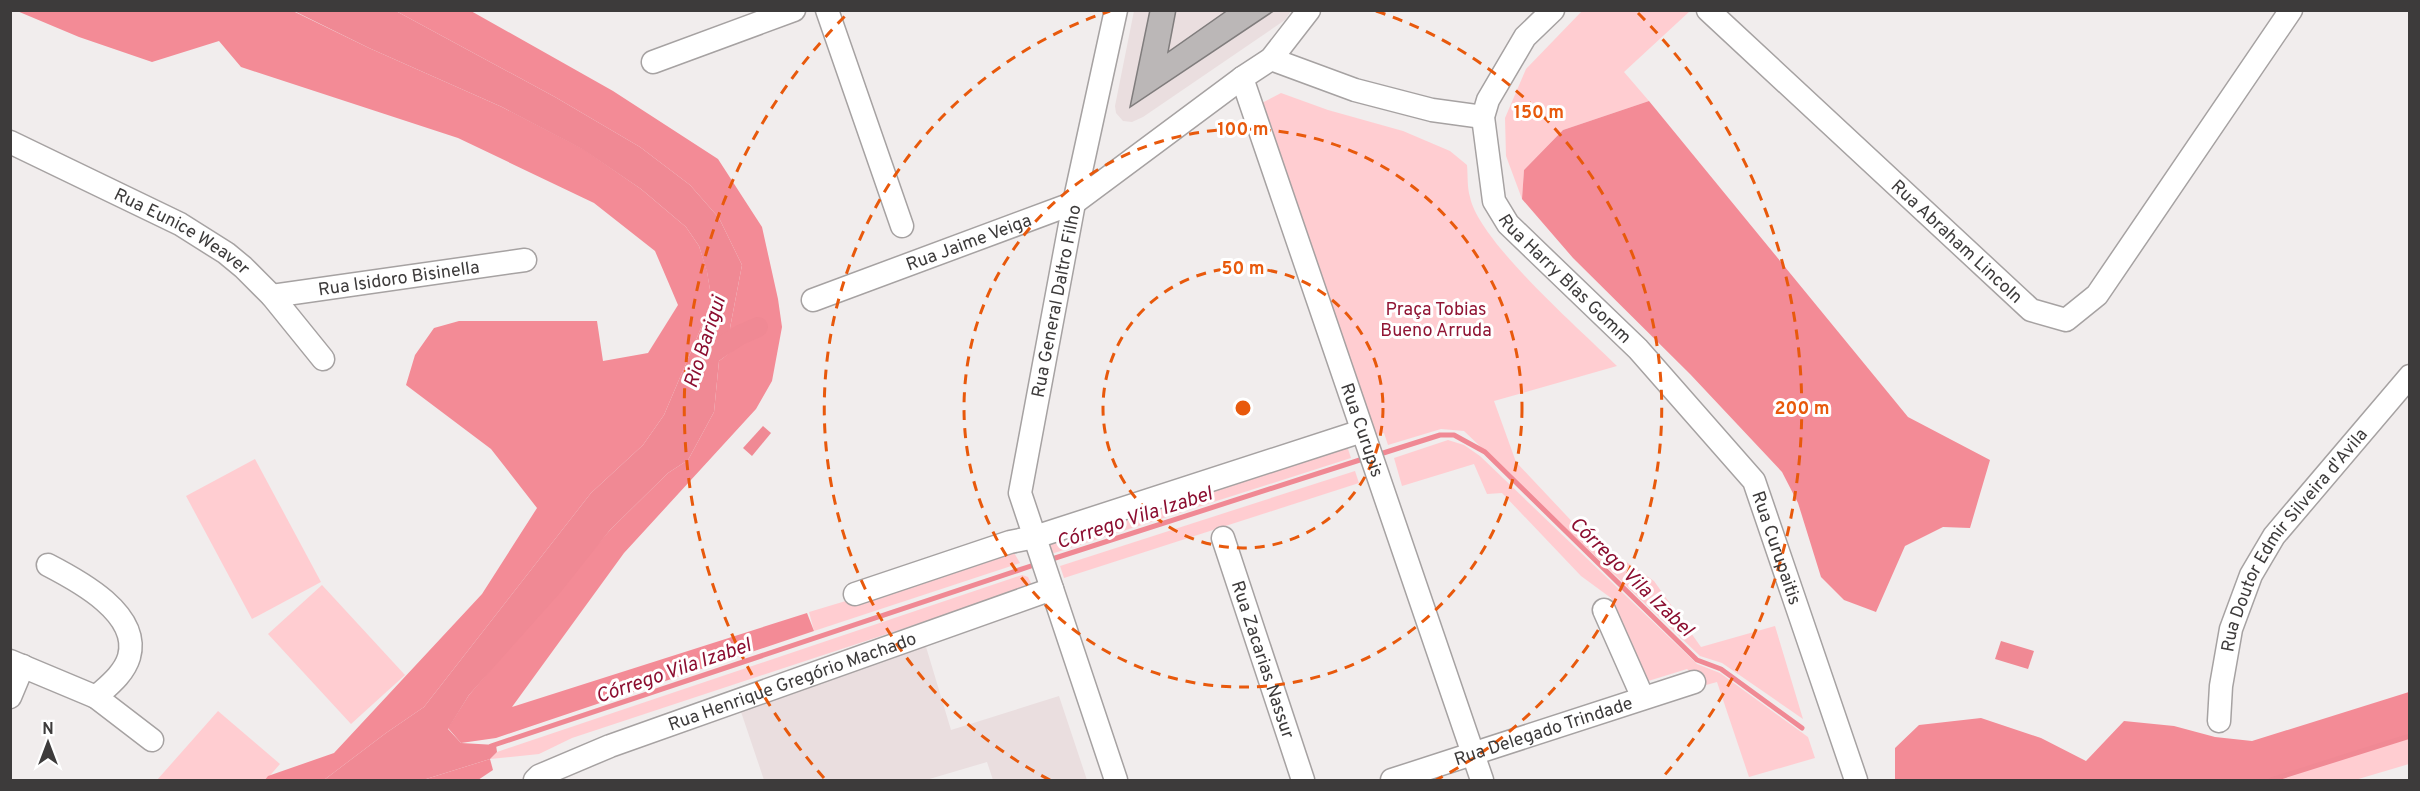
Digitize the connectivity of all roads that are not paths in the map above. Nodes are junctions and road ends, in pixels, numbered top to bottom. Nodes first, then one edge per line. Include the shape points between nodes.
1 (794, 10) edge
2 (827, 10) edge
3 (1116, 10) edge
4 (1309, 10) edge
5 (1553, 10) edge
6 (1708, 10) edge
7 (2291, 10) edge
8 (1271, 59) junction
9 (653, 62) dead end
10 (1242, 78) junction
11 (1483, 117) junction
12 (10, 142) edge
13 (1074, 203) junction
14 (902, 226) dead end
15 (525, 260) dead end
16 (272, 296) junction
17 (813, 300) dead end
18 (1638, 350) joint
19 (323, 359) dead end
20 (2409, 376) edge
21 (1364, 436) junction
22 (1223, 538) dead end
23 (1036, 542) junction
24 (48, 565) dead end
25 (1049, 580) junction
26 (855, 594) dead end
27 (1604, 610) dead end
28 (17, 663) edge
29 (1694, 682) dead end
30 (10, 697) edge
31 (96, 697) junction
32 (1643, 698) junction
33 (2219, 721) dead end
34 (152, 740) dead end
35 (1473, 754) junction
36 (535, 780) edge
37 (1116, 780) edge
38 (1303, 780) edge
39 (1392, 780) edge
40 (1482, 780) edge
41 (1856, 780) edge

1 - 9 street
2 - 14 street
3 - 13 street, Rua General Daltro Filho
4 - 8 street, Rua Jaime Veiga
5 - 11 street, Rua Harry Blas Gomm via 1525,37 1488,100
6 - 7 street, Rua Abraham Lincoln via 2031,310 2066,320 2097,295
8 - 10 street, Rua Jaime Veiga
8 - 11 street via 1355,90 1432,110
10 - 13 street, Rua Jaime Veiga
10 - 21 street, Rua Curupis
11 - 18 street, Rua Harry Blas Gomm via 1494,201 1508,224
12 - 16 street, Rua Eunice Weaver via 201,236 243,267
13 - 17 street, Rua Jaime Veiga
13 - 23 street, Rua General Daltro Filho via 1020,493
15 - 16 street, Rua Isidoro Bisinella
16 - 19 street, Rua Eunice Weaver
18 - 41 street, Rua Curupaitis via 1754,481
20 - 33 street, Rua Doutor Edmir Silveira d'Avila via 2274,536 2251,575 2231,628
21 - 23 street
21 - 35 street, Rua Curupis
22 - 38 street, Rua Zacarias Nassur
23 - 25 street, Rua General Daltro Filho
23 - 26 street via 1010,542
24 - 31 street via 94,591 127,629 129,658 122,671
25 - 36 street, Rua Henrique Gregório Machado via 610,746
25 - 37 street, Rua General Daltro Filho
27 - 32 street
28 - 30 street
28 - 31 street
29 - 32 street, Rua Delegado Trindade
31 - 34 street
32 - 35 street, Rua Delegado Trindade
35 - 39 street, Rua Delegado Trindade
35 - 40 street, Rua Curupis

